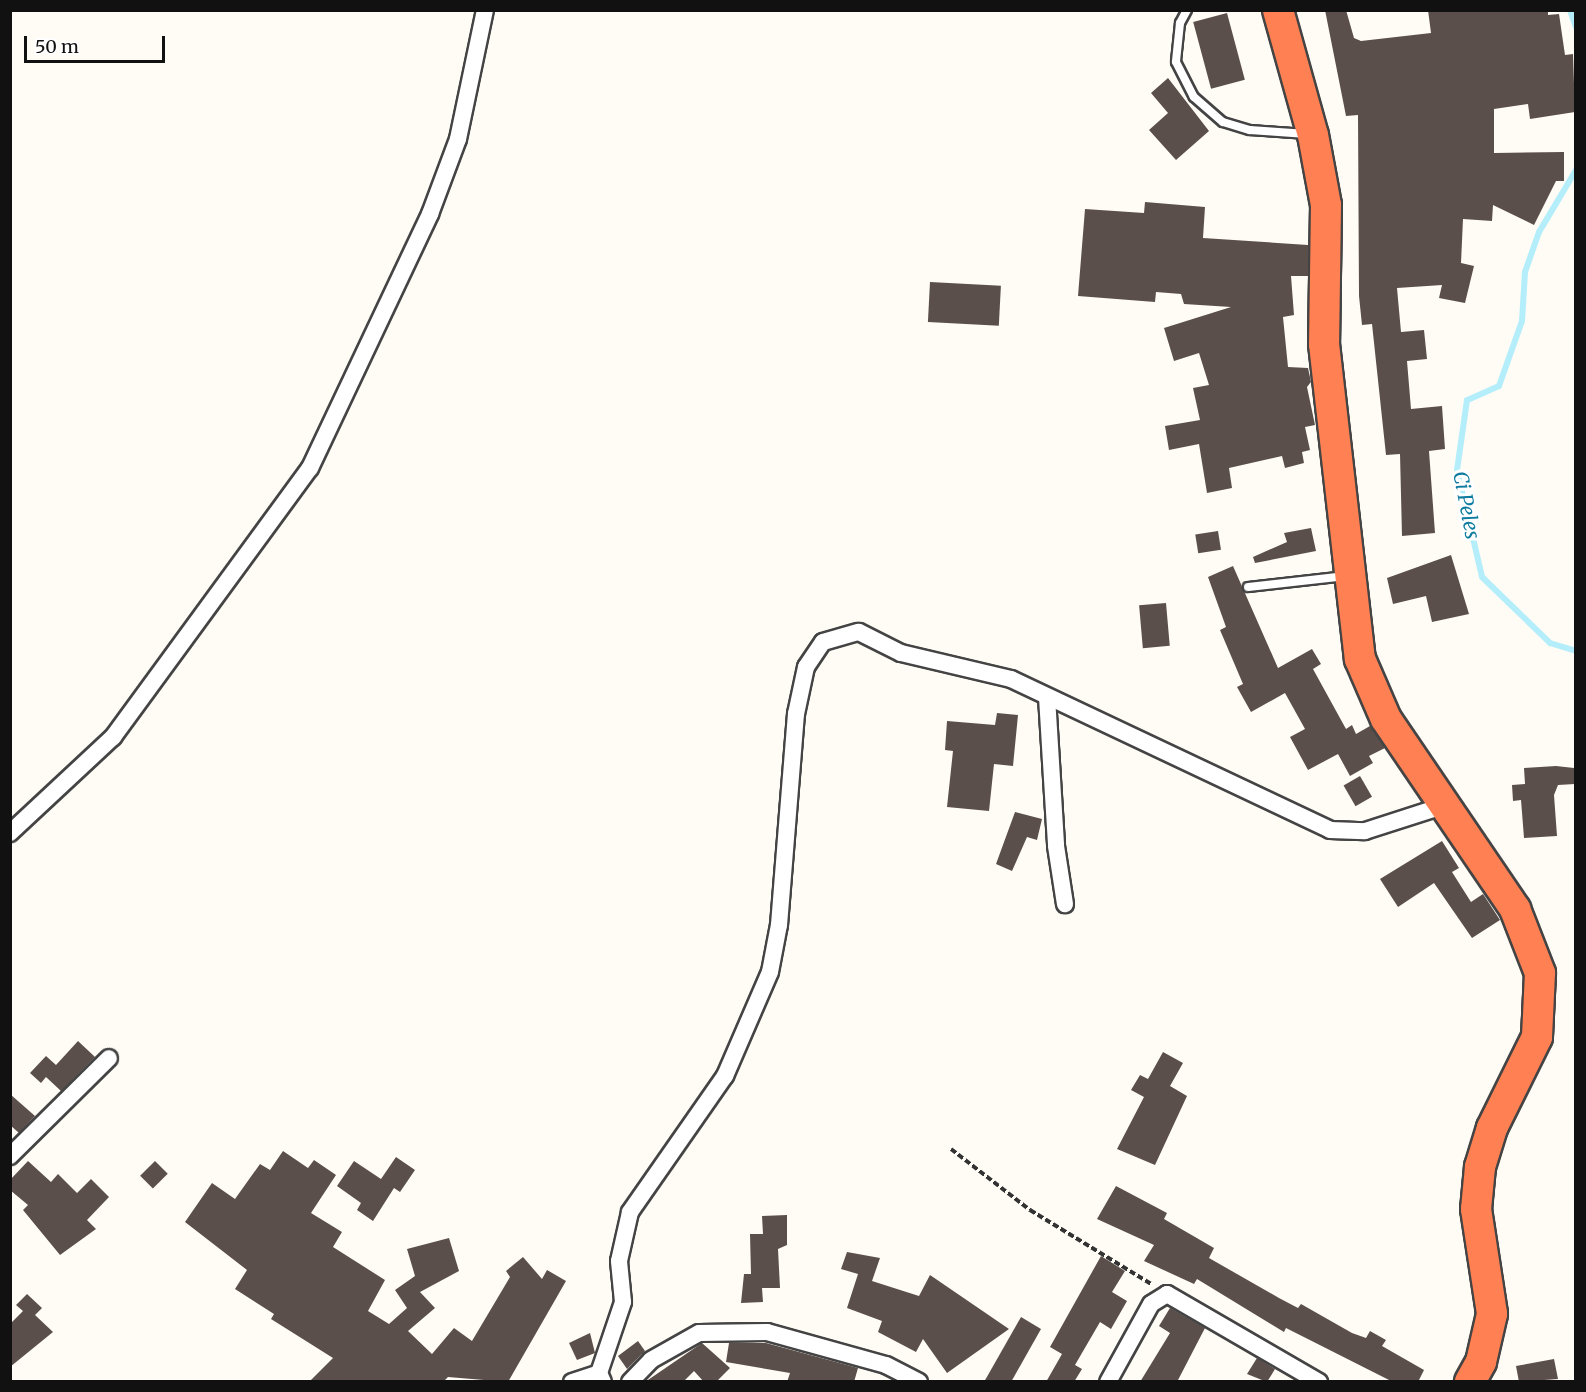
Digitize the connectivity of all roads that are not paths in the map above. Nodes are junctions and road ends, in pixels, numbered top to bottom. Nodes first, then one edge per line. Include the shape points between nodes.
1 (485, 10) edge
2 (1187, 10) edge
3 (1278, 10) edge
4 (1313, 135) junction
5 (1350, 576) junction
6 (1248, 587) dead end
7 (1047, 697) junction
8 (1443, 806) junction
9 (10, 833) edge
10 (1065, 904) dead end
11 (109, 1058) dead end
12 (10, 1156) edge
13 (601, 1377) edge
14 (572, 1382) edge
15 (630, 1382) edge
16 (919, 1382) edge
17 (1108, 1382) edge
18 (1319, 1382) edge
19 (1470, 1382) edge

1 - 9 street via 458,139 430,214 310,468 113,737
2 - 4 lane via 1180,23 1176,62 1194,97 1223,122 1250,130
3 - 4 highway
4 - 5 highway via 1327,223 1324,345
5 - 6 lane
5 - 8 highway via 1355,636 1368,682
7 - 8 street via 1330,830 1365,831
7 - 10 street via 1056,846
7 - 13 street via 993,674 901,653 859,632 834,635 813,653 802,680 791,749 779,926 770,972 718,1086 630,1212 619,1261 623,1302
8 - 19 highway via 1515,909 1534,953 1542,995 1537,1037 1492,1128 1480,1167 1476,1209 1492,1314 1481,1362
11 - 12 street
13 - 14 street
15 - 16 street via 651,1360 699,1333 767,1332 865,1358
17 - 18 street via 1151,1304 1167,1294

